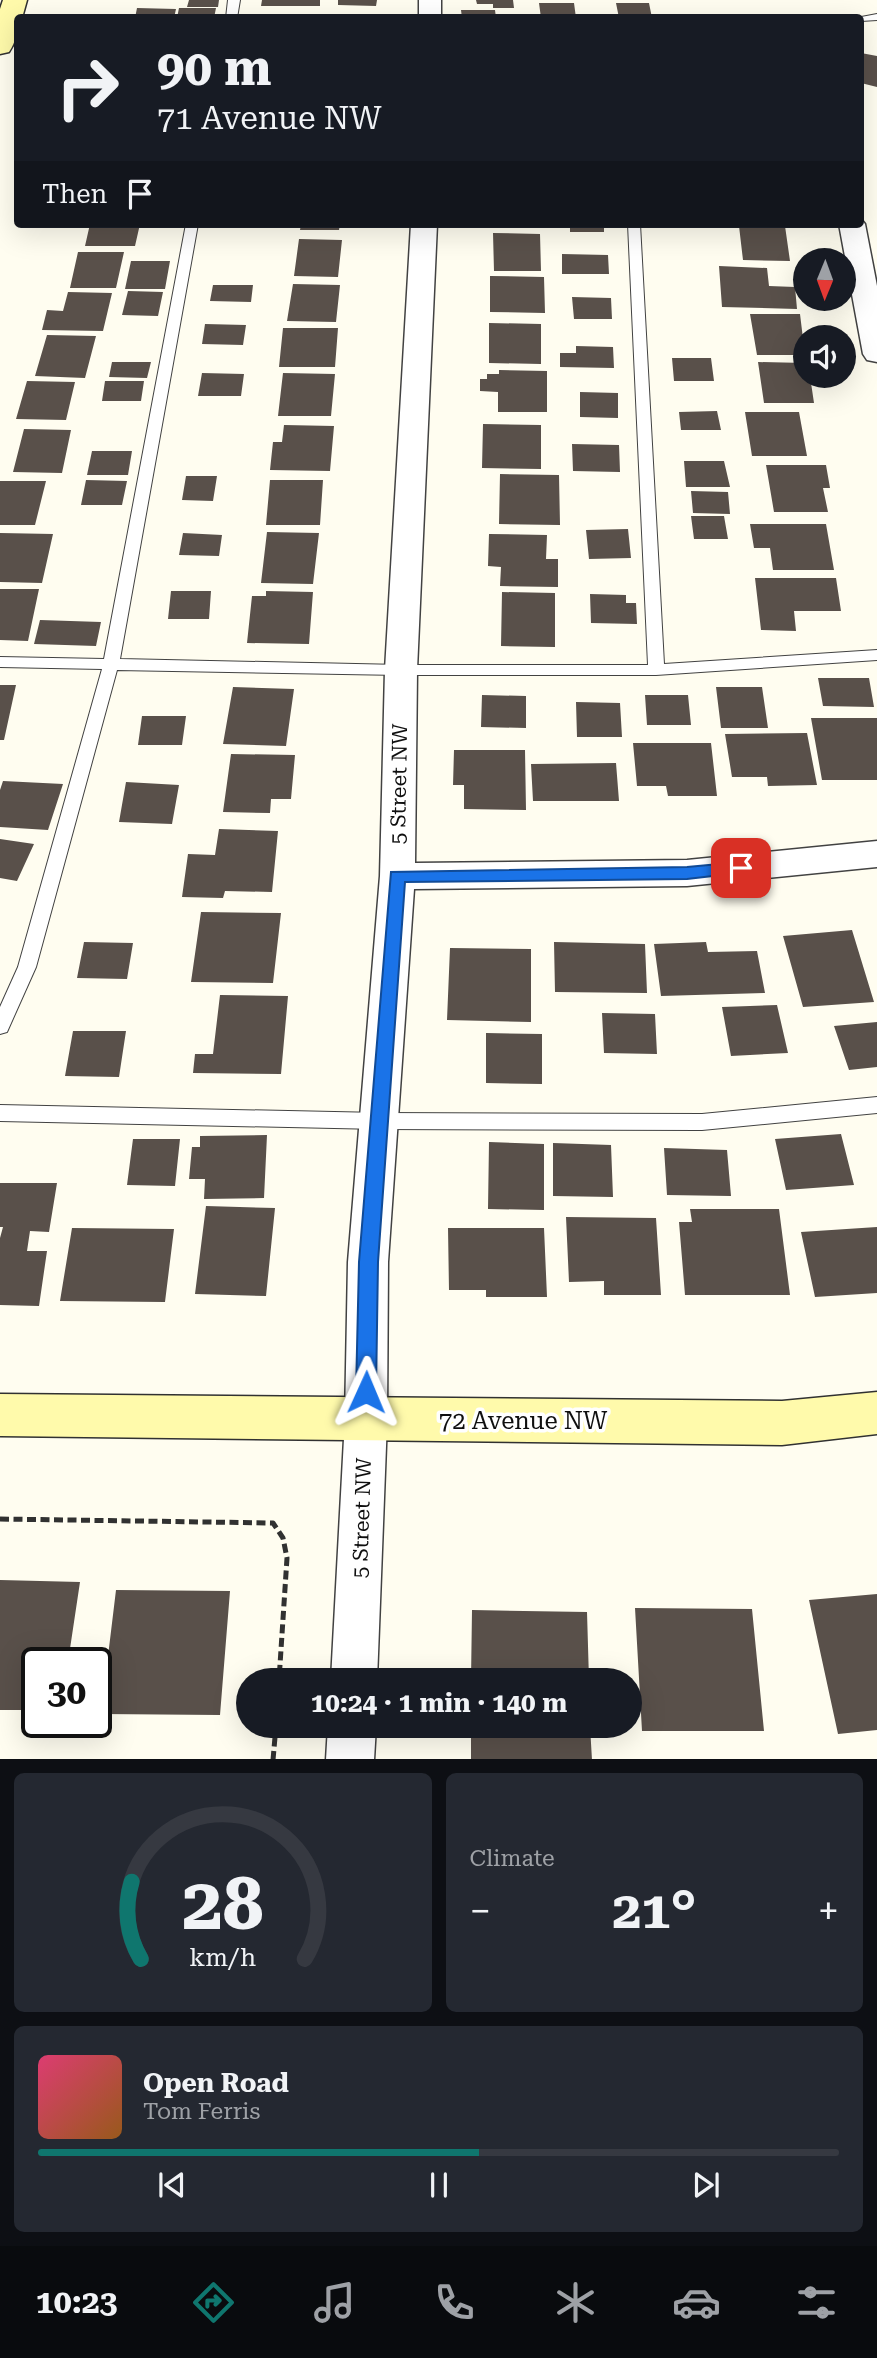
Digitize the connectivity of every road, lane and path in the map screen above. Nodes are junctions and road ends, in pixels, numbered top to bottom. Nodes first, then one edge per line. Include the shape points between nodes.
1 (15, 0) edge
2 (0, 47) edge
3 (191, 228) edge
4 (424, 228) edge
5 (634, 228) edge
6 (853, 228) edge
7 (877, 354) edge
8 (877, 655) edge
9 (0, 662) edge
10 (111, 664) junction
11 (401, 670) junction
12 (656, 670) junction
13 (877, 855) edge
14 (397, 876) junction
15 (0, 1027) edge
16 (877, 1105) edge
17 (0, 1113) edge
18 (380, 1121) junction
19 (877, 1413) edge
20 (0, 1415) edge
21 (366, 1420) junction
22 (0, 1519) edge
23 (280, 1668) edge
24 (355, 1668) edge
25 (275, 1738) edge
26 (351, 1738) edge
27 (273, 1759) edge
28 (350, 1759) edge

1 - 2 street
3 - 10 lane
4 - 11 street, 5 Street NW
5 - 12 lane
6 - 7 street
8 - 12 lane
9 - 10 lane
10 - 11 lane
10 - 15 lane via 27,967
11 - 12 lane
11 - 14 street, 5 Street NW
13 - 14 street via 687,873
14 - 18 street, 5 Street NW
16 - 18 lane via 702,1122
17 - 18 lane
18 - 21 street, 5 Street NW via 369,1262
19 - 21 street, 72 Avenue NW via 782,1423
20 - 21 street, 72 Avenue NW
21 - 24 street, 5 Street NW
22 - 23 path via 273,1522 284,1538 287,1558
25 - 27 path
26 - 28 street

